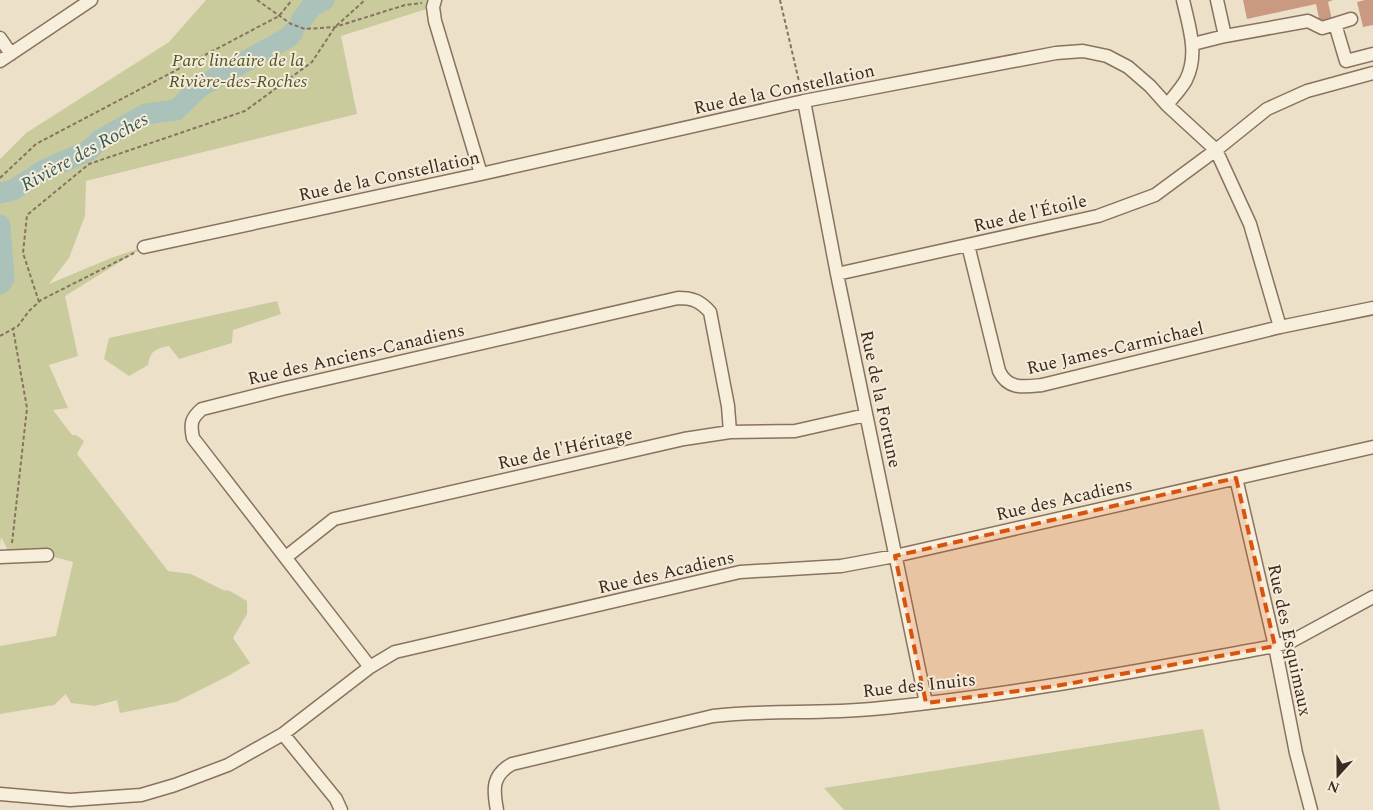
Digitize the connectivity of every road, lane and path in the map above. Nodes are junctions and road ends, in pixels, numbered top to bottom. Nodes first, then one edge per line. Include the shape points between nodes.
1 (91, 0) edge
2 (257, 0) edge
3 (292, 0) edge
4 (365, 0) edge
5 (780, 0) edge
6 (1183, 0) edge
7 (1217, 0) edge
8 (435, 1) edge
9 (279, 16) junction
10 (1351, 20) dead end
11 (1335, 24) junction
12 (335, 27) junction
13 (1225, 36) junction
14 (0, 38) edge
15 (1193, 44) junction
16 (11, 54) junction
17 (1373, 54) edge
18 (0, 62) edge
19 (1373, 73) edge
20 (804, 101) junction
21 (1166, 105) junction
22 (1216, 150) junction
23 (481, 174) junction
24 (0, 178) edge
25 (968, 245) junction
26 (144, 247) joint
27 (837, 274) junction
28 (39, 302) junction
29 (1373, 308) edge
30 (1280, 327) junction
31 (13, 329) junction
32 (0, 336) edge
33 (866, 414) junction
34 (730, 432) junction
35 (1373, 448) edge
36 (1236, 478) junction
37 (47, 555) dead end
38 (5, 556) edge
39 (895, 556) junction
40 (286, 557) junction
41 (1373, 597) edge
42 (1275, 646) junction
43 (370, 667) junction
44 (926, 703) junction
45 (283, 734) junction
46 (0, 794) edge
47 (341, 810) edge
48 (497, 810) edge
49 (1311, 810) edge

1 - 16 street
2 - 9 path
3 - 9 path
4 - 12 path
5 - 20 path
6 - 15 street
7 - 13 street
8 - 12 path via 405,5
8 - 23 street via 435,21
9 - 12 path via 305,29
9 - 24 path via 36,144
10 - 11 street
11 - 13 street via 1322,28 1308,21
11 - 17 street via 1346,61
12 - 28 path via 312,62 245,112 89,164 27,215 24,252
13 - 15 street
14 - 16 street
15 - 21 street via 1185,81
16 - 18 street
19 - 22 street, Rue de l'Étoile via 1307,91 1267,109
20 - 21 street, Rue de la Constellation via 1056,52 1083,52 1107,56 1128,66
20 - 23 street, Rue de la Constellation
20 - 27 street, Rue de la Fortune
21 - 22 street, Rue de la Constellation
22 - 25 street, Rue de l'Étoile via 1155,195 1098,216
22 - 30 street, Rue de la Constellation via 1250,224
23 - 26 street, Rue de la Constellation
25 - 27 street, Rue de l'Étoile
25 - 30 street, Rue James-Carmichael via 999,371 1003,380 1013,385 1042,385
26 - 28 path
27 - 33 street, Rue de la Fortune
28 - 31 path
29 - 30 street, Rue James-Carmichael
31 - 32 path
31 - 38 path via 26,408
33 - 34 street, Rue de l'Héritage via 795,431
33 - 39 street, Rue de la Fortune
34 - 40 street, Rue de l'Héritage via 674,441 334,520
34 - 40 street, Rue des Anciens-Canadiens via 710,312 702,302 690,298 660,302 202,409 193,416 192,438
35 - 36 street, Rue des Acadiens
36 - 39 street, Rue des Acadiens
36 - 42 street, Rue des Esquimaux
37 - 38 street
39 - 43 street, Rue des Acadiens via 841,566 740,572 396,652
39 - 44 street, Rue de la Fortune
40 - 43 street, Rue des Anciens-Canadiens
41 - 42 street, Rue des Inuits via 1292,641
42 - 44 street, Rue des Inuits via 1056,686
42 - 49 street, Rue des Esquimaux
43 - 45 street, Rue des Acadiens
44 - 48 street, Rue des Inuits via 713,716 512,764 502,769 496,781
45 - 46 street, Rue des Acadiens via 228,765 141,795 70,800
45 - 47 street via 336,799

